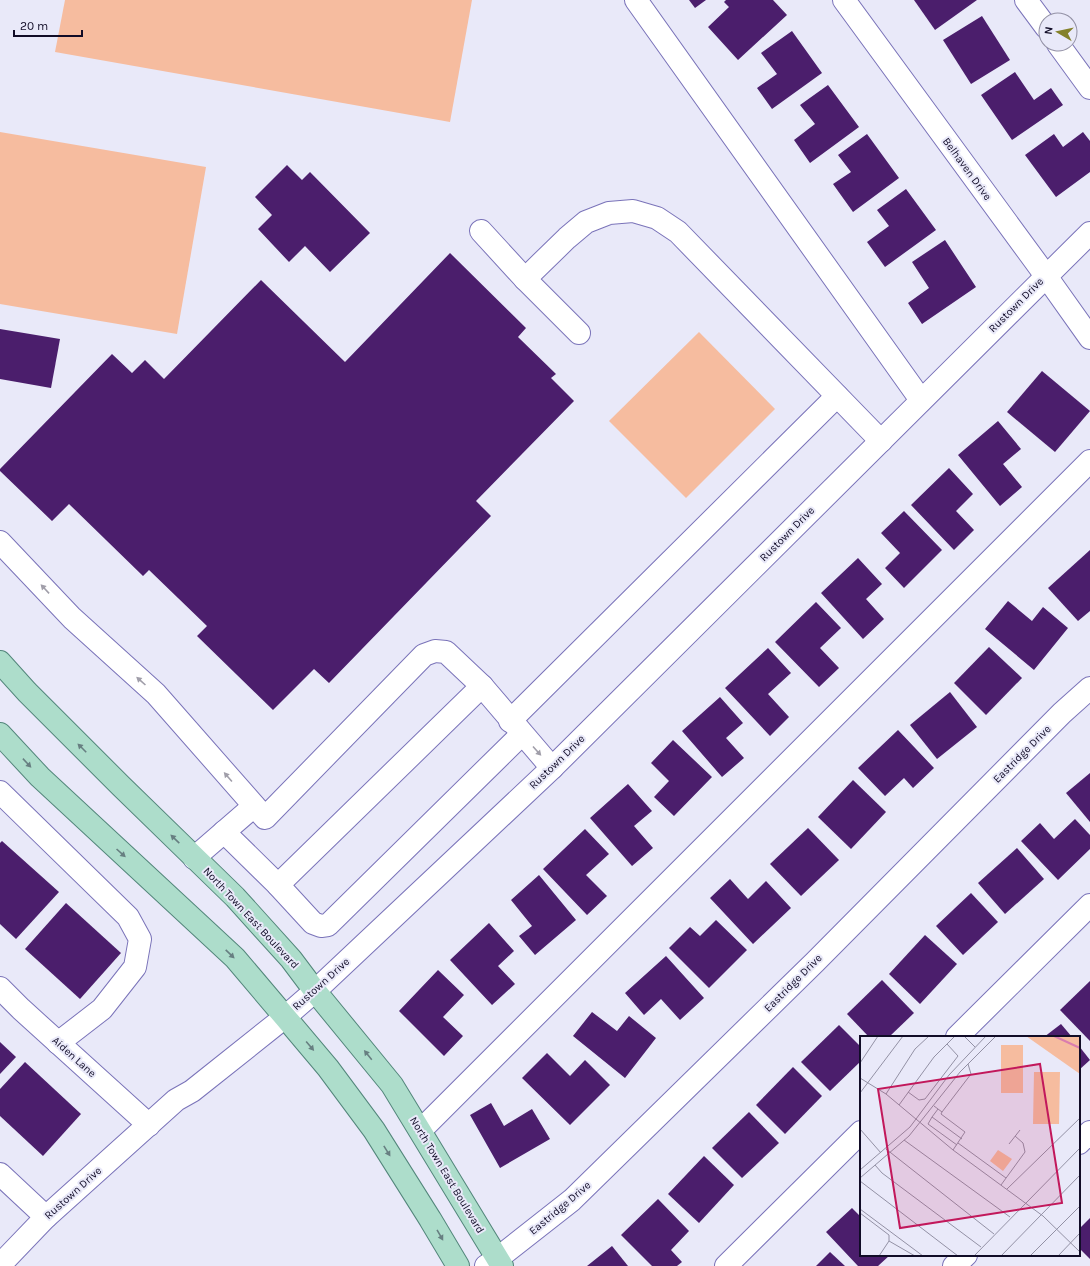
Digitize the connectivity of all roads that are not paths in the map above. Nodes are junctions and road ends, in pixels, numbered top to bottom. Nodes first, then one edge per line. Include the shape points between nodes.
1 (636, 0) edge
2 (844, 0) edge
3 (1026, 0) edge
4 (1038, 16) edge
5 (1064, 52) edge
6 (1090, 88) edge
7 (481, 231) dead end
8 (1090, 233) edge
9 (1046, 276) junction
10 (525, 279) junction
11 (579, 333) dead end
12 (1090, 338) edge
13 (837, 396) junction
14 (921, 400) junction
15 (881, 441) junction
16 (1090, 461) edge
17 (0, 542) edge
18 (0, 662) edge
19 (482, 686) junction
20 (1090, 688) edge
21 (516, 727) junction
22 (0, 734) edge
23 (552, 768) junction
24 (0, 792) edge
25 (254, 806) junction
26 (224, 832) junction
27 (194, 858) junction
28 (278, 885) junction
29 (1090, 905) edge
30 (0, 988) edge
31 (315, 990) junction
32 (285, 1016) junction
33 (958, 1036) edge
34 (58, 1043) junction
35 (149, 1125) junction
36 (420, 1130) junction
37 (1090, 1132) edge
38 (860, 1133) edge
39 (1080, 1142) edge
40 (0, 1174) edge
41 (46, 1216) junction
42 (965, 1256) edge
43 (495, 1264) edge
44 (0, 1265) edge
45 (458, 1266) edge
46 (726, 1266) edge
47 (954, 1266) edge

1 - 14 street
2 - 9 street, Belhaven Drive
3 - 4 street
5 - 6 street
7 - 10 street
8 - 9 street, Rustown Drive
9 - 12 street, Belhaven Drive
9 - 14 street, Rustown Drive
10 - 11 street
10 - 13 street via 586,222 609,213 633,211 657,218 678,232
13 - 15 street
13 - 21 street
14 - 15 street, Rustown Drive
15 - 23 street, Rustown Drive
16 - 36 street
25 -> 17 street via 156,694 72,618
27 -> 18 main road, North Town East Boulevard
19 - 21 street
19 - 25 street via 446,652 435,651 424,655 265,818
19 - 28 street
20 - 43 street, Eastridge Drive via 572,1200
21 -> 23 street
21 - 28 street via 328,925 313,923
22 -> 32 main road via 63,798 235,958
23 - 31 street, Rustown Drive
24 - 34 street via 128,917 140,939 135,968 102,1008
25 - 26 street
26 - 27 street
26 - 28 street
27 - 31 main road, North Town East Boulevard via 235,897 291,959
29 - 33 street
30 - 34 street, Aiden Lane
31 - 32 street, Rustown Drive
36 -> 31 main road, North Town East Boulevard via 392,1085
32 - 35 street, Rustown Drive via 192,1091 176,1100
32 -> 45 main road via 374,1130
34 - 35 street, Aiden Lane
35 - 41 street, Rustown Drive
36 - 43 main road, North Town East Boulevard
37 - 39 street
38 - 46 street
40 - 41 street
41 - 44 street, Rustown Drive
42 - 47 street

